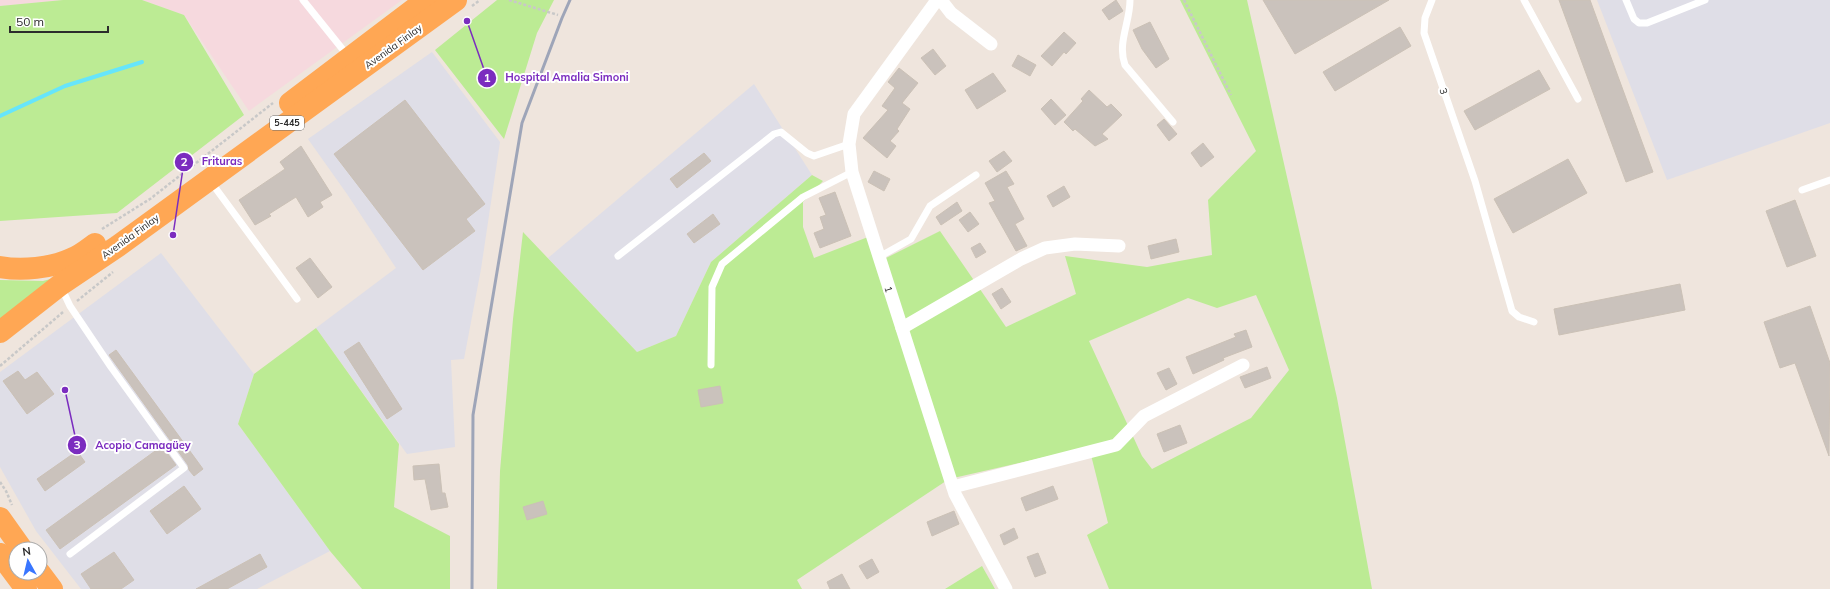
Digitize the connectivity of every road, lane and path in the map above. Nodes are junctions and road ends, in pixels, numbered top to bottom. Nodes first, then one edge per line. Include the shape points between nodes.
1 (426, 0) edge
2 (456, 0) edge
3 (509, 0) edge
4 (937, 0) edge
5 (941, 0) edge
6 (1130, 0) edge
7 (1184, 0) edge
8 (1432, 0) edge
9 (1524, 0) edge
10 (1626, 0) edge
11 (1705, 0) edge
12 (307, 1) edge
13 (558, 15) dead end
14 (991, 44) dead end
15 (354, 64) junction
16 (1231, 94) dead end
17 (1578, 99) dead end
18 (275, 101) dead end
19 (1173, 122) dead end
20 (849, 144) junction
21 (852, 172) junction
22 (976, 175) dead end
23 (209, 179) junction
24 (1830, 180) edge
25 (1802, 190) dead end
26 (99, 231) dead end
27 (1120, 246) dead end
28 (618, 256) dead end
29 (879, 257) junction
30 (0, 267) edge
31 (60, 285) junction
32 (297, 299) dead end
33 (1534, 322) dead end
34 (902, 328) junction
35 (0, 332) edge
36 (1243, 365) dead end
37 (711, 366) dead end
38 (953, 486) junction
39 (0, 518) edge
40 (16, 541) edge
41 (0, 554) edge
42 (70, 554) dead end
43 (26, 589) edge
44 (1006, 589) edge

1 - 15 highway, Avenida Finlay / 5-445
2 - 15 highway, Avenida Finlay / 5-445
3 - 13 path
4 - 20 street, 1 via 854,114
5 - 14 street via 951,13
6 - 19 lane via 1121,56 1125,65
7 - 16 path
8 - 33 lane, 3 via 1425,18 1424,33 1475,181 1512,311 1519,318
9 - 17 lane
10 - 11 lane via 1634,19 1639,23 1647,23
12 - 15 lane
15 - 23 highway, Avenida Finlay / 5-445
15 - 30 highway, Avenida Finlay / 5-445 via 72,259 40,267
18 - 26 path via 150,199
20 - 21 street, 1
20 - 28 lane via 814,156 781,132 774,134
21 - 29 street, 1
21 - 37 lane via 803,197 722,264 712,287
22 - 29 lane via 930,206 911,239
23 - 31 highway, Avenida Finlay / 5-445
23 - 32 lane
24 - 25 lane
27 - 34 street via 1075,244 1045,248 1021,259
29 - 34 street, 1
31 - 35 highway, Avenida Finlay / 5-445
31 - 42 lane via 74,312 184,468
34 - 38 street, 1
36 - 38 street via 1144,416 1116,445
38 - 44 street, 1
39 - 40 highway
41 - 43 highway

